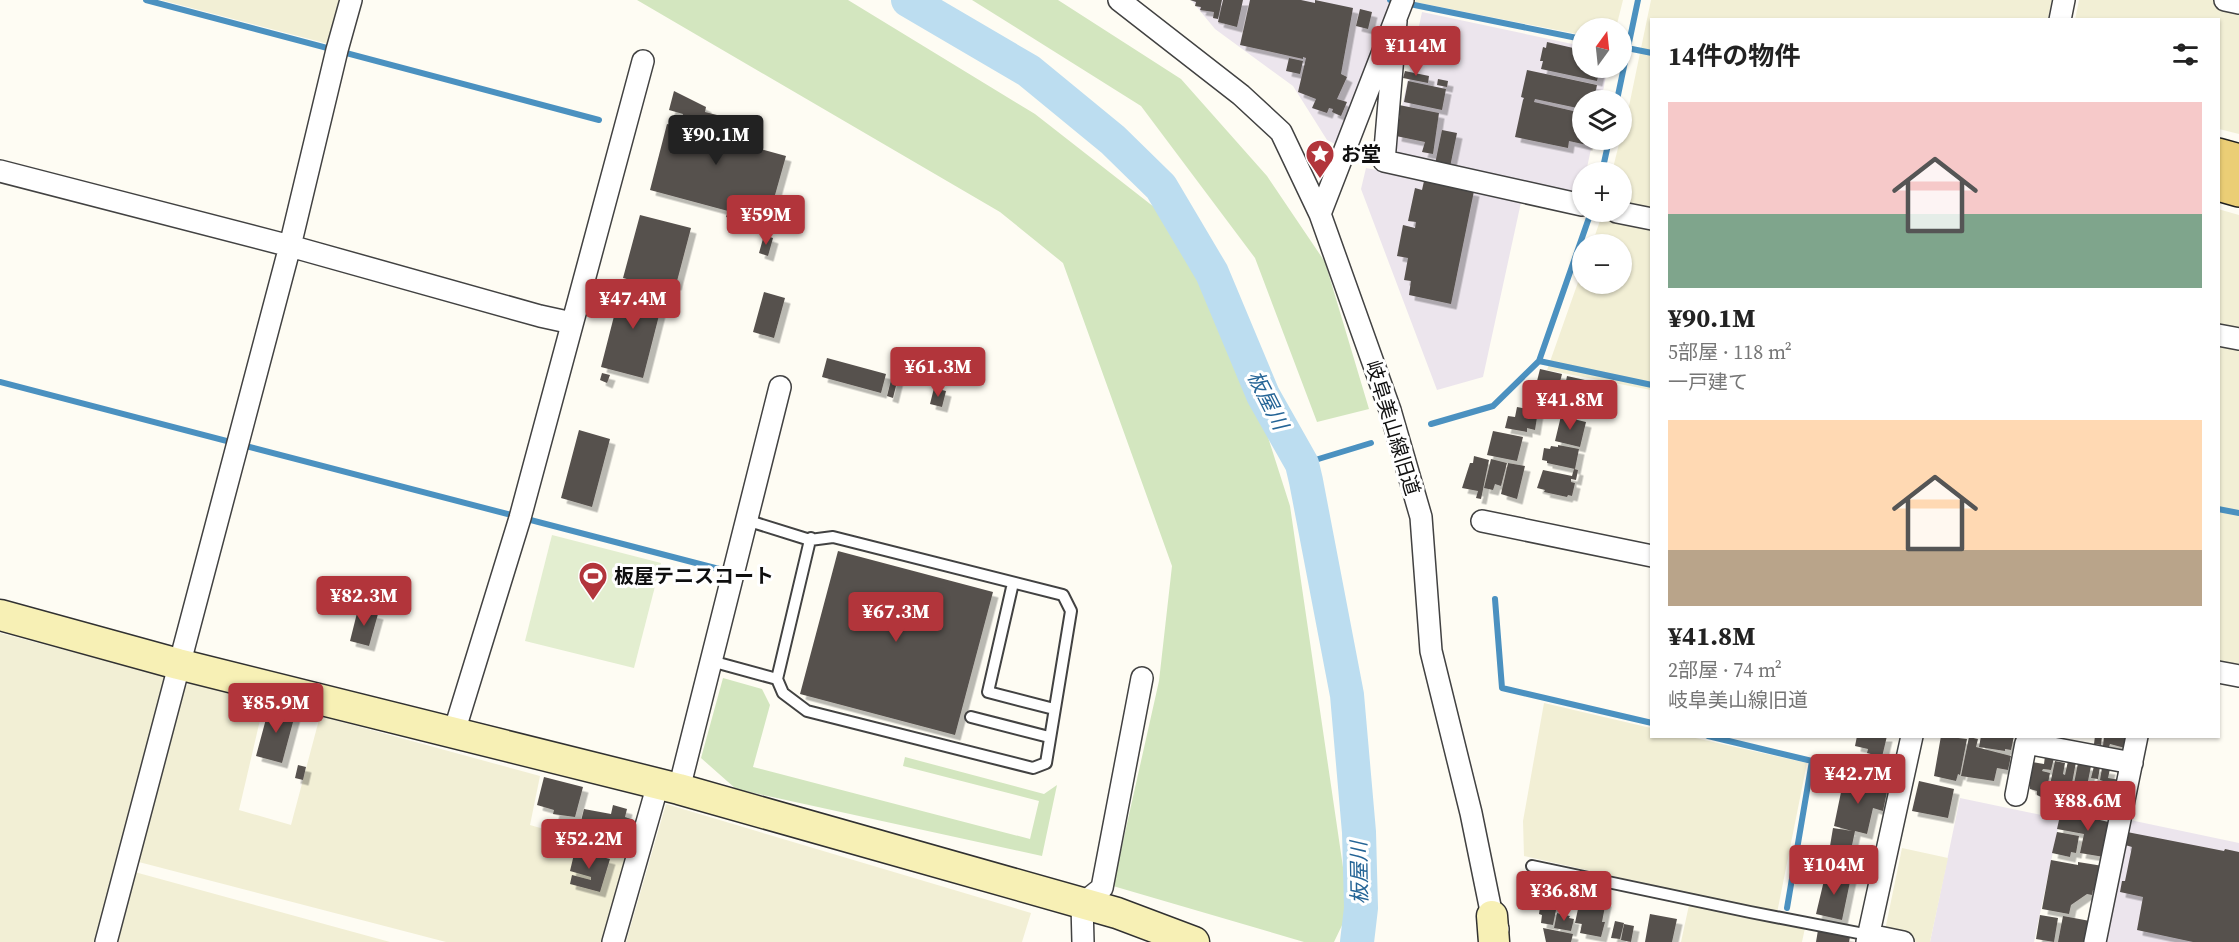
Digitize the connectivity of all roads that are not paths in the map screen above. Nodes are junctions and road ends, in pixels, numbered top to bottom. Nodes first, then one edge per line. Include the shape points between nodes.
1 (351, 0) edge
2 (1119, 0) edge
3 (1403, 0) edge
4 (2064, 0) edge
5 (2225, 0) edge
6 (2239, 3) edge
7 (2060, 18) edge
8 (1396, 21) junction
9 (643, 61) dead end
10 (2220, 156) edge
11 (2239, 161) edge
12 (0, 171) edge
13 (2220, 185) edge
14 (2239, 190) edge
15 (1572, 203) edge
16 (1320, 214) junction
17 (1632, 215) edge
18 (1650, 219) edge
19 (290, 246) junction
20 (572, 322) junction
21 (2220, 335) edge
22 (2239, 339) edge
23 (780, 387) dead end
24 (746, 520) junction
25 (1482, 521) dead end
26 (811, 539) junction
27 (1650, 556) edge
28 (1013, 583) junction
29 (0, 615) edge
30 (711, 661) junction
31 (178, 664) junction
32 (2220, 672) edge
33 (2239, 676) edge
34 (1142, 678) dead end
35 (777, 679) junction
36 (1054, 709) junction
37 (971, 717) dead end
38 (454, 732) junction
39 (1049, 737) junction
40 (1912, 738) edge
41 (2137, 738) edge
42 (2132, 763) junction
43 (668, 787) junction
44 (2016, 795) dead end
45 (1532, 866) dead end
46 (1082, 904) junction
47 (1496, 933) edge
48 (1868, 938) edge
49 (106, 942) edge
50 (613, 942) edge
51 (1083, 942) edge
52 (1194, 942) edge
53 (1903, 942) edge
54 (2096, 942) edge

1 - 19 street
2 - 16 street, 岐阜美山線旧道 via 1241,95 1281,132
3 - 8 street
4 - 7 street
5 - 6 street
8 - 15 street via 1384,161
8 - 16 street
9 - 20 street
10 - 11 main road
12 - 19 street
13 - 14 main road
16 - 47 street, 岐阜美山線旧道 via 1390,410 1421,517 1431,651
17 - 18 street
19 - 20 street
19 - 31 street
20 - 38 street via 520,518
21 - 22 street
23 - 24 street
24 - 26 lane
24 - 30 street
25 - 27 street
26 - 28 lane via 833,537
26 - 35 lane
28 - 36 lane via 1063,596 1071,611
28 - 36 lane via 988,692
29 - 31 street
30 - 35 lane
30 - 43 street
31 - 38 street
31 - 49 street
32 - 33 street
34 - 46 street via 1102,888
35 - 39 lane via 783,693 807,711 1033,768 1046,763
36 - 39 lane
37 - 39 lane
38 - 43 street
40 - 48 street
41 - 42 street
42 - 44 street via 2026,743
42 - 54 street
43 - 46 street
43 - 50 street
45 - 48 lane
46 - 51 street
46 - 52 street
48 - 53 street

